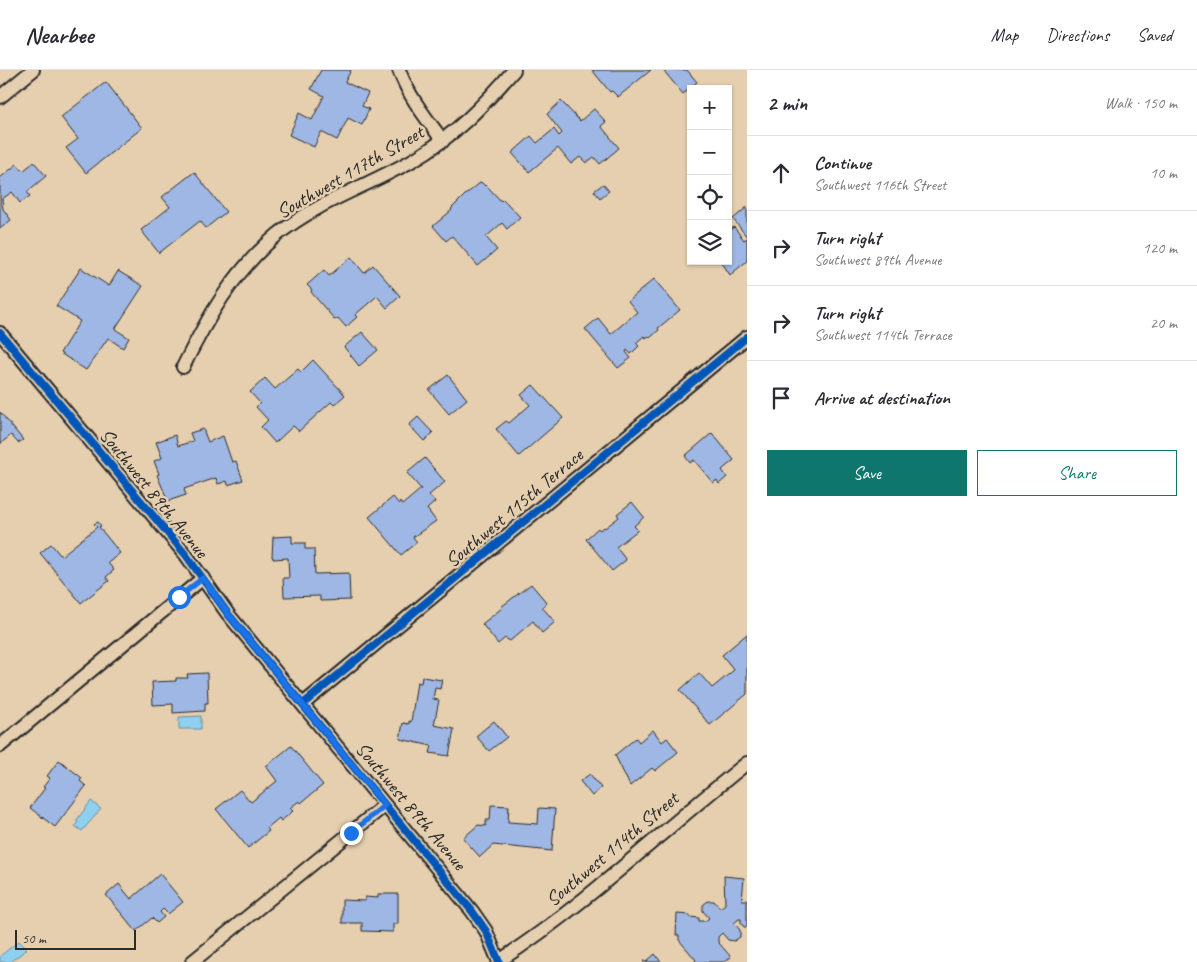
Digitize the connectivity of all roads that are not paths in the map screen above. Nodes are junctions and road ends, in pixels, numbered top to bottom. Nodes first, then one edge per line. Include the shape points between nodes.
1 (32, 70) edge
2 (398, 70) edge
3 (514, 70) edge
4 (0, 97) edge
5 (443, 141) junction
6 (0, 333) edge
7 (747, 337) edge
8 (183, 367) dead end
9 (203, 578) junction
10 (302, 704) junction
11 (0, 746) edge
12 (747, 763) edge
13 (385, 805) junction
14 (499, 961) edge
15 (192, 962) edge

1 - 4 street
2 - 5 street via 416,104
3 - 5 street, Southwest 117th Street via 471,118
5 - 8 street, Southwest 117th Street via 305,216 278,235 249,263 218,302
6 - 9 street, Southwest 89th Avenue
7 - 10 street, Southwest 115th Terrace
9 - 10 street, Southwest 89th Avenue via 228,614
9 - 11 street
10 - 13 street, Southwest 89th Avenue
12 - 14 street, Southwest 114th Street via 574,906
13 - 14 street, Southwest 89th Avenue via 472,910 486,931
13 - 15 street

